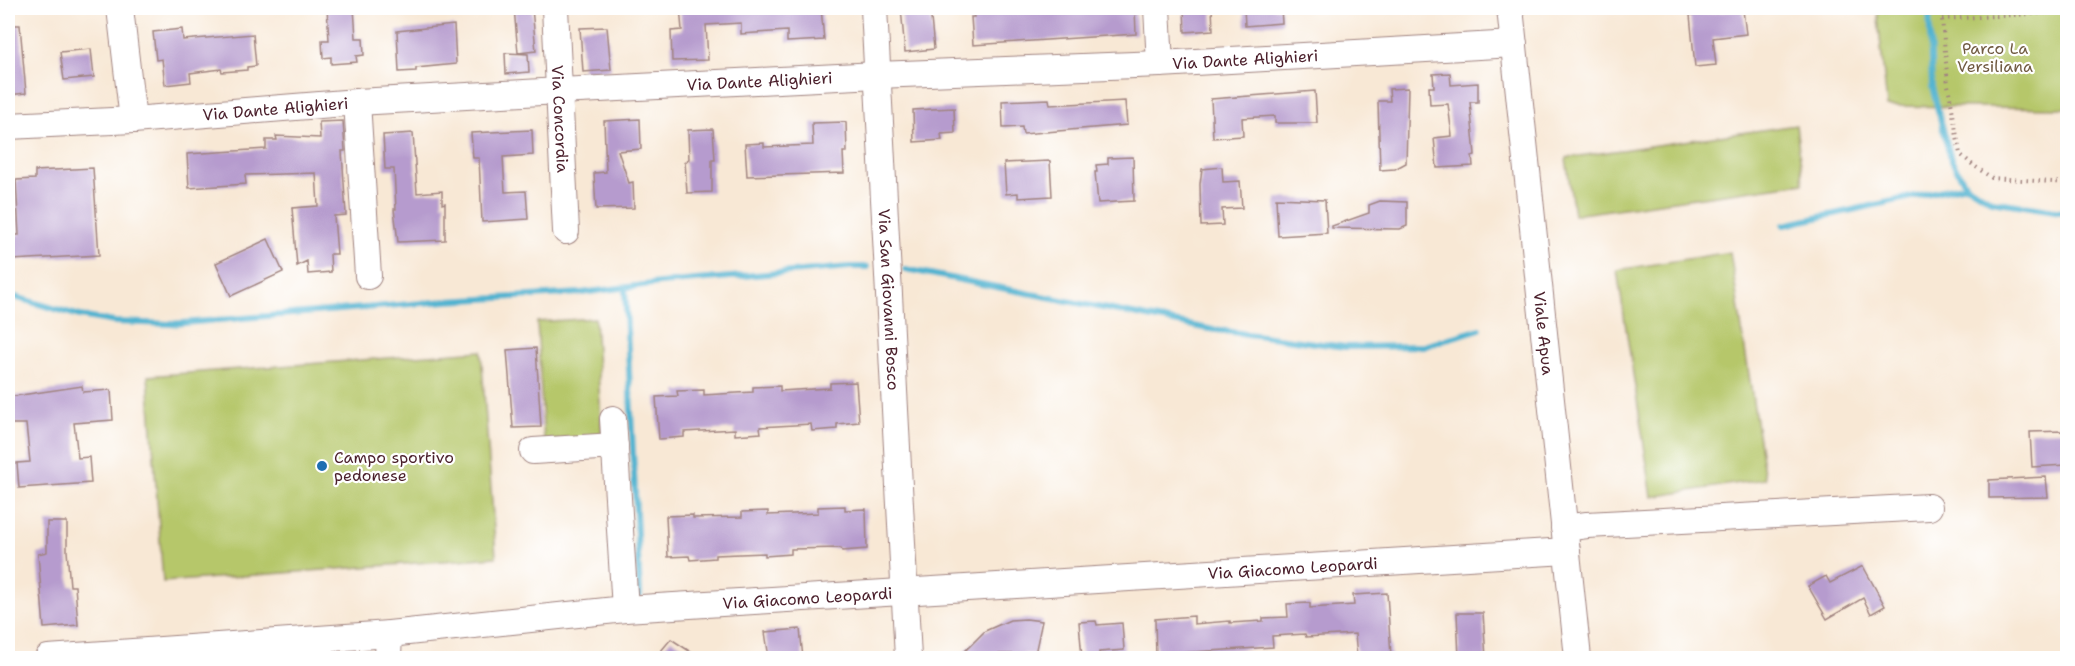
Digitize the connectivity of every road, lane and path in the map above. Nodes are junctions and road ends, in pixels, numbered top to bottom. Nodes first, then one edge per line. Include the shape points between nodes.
1 (120, 8) edge
2 (555, 8) edge
3 (874, 8) edge
4 (1157, 8) edge
5 (1510, 8) edge
6 (1941, 8) edge
7 (2067, 12) edge
8 (1942, 19) junction
9 (1514, 44) junction
10 (1160, 64) junction
11 (877, 75) junction
12 (560, 91) junction
13 (357, 102) junction
14 (133, 120) junction
15 (8, 126) edge
16 (2067, 183) edge
17 (566, 231) dead end
18 (368, 276) dead end
19 (613, 419) dead end
20 (615, 446) junction
21 (533, 451) dead end
22 (1929, 507) dead end
23 (1565, 540) junction
24 (905, 592) junction
25 (625, 609) junction
26 (388, 646) edge
27 (48, 658) edge
28 (908, 658) edge
29 (1578, 658) edge

1 - 14 street
2 - 12 street, Via Concordia
3 - 11 street, Via San Giovanni Bosco
4 - 10 street
5 - 9 street, Viale Apua
6 - 8 path
7 - 8 path
8 - 16 path via 1947,85 1960,153 1992,178
9 - 10 street, Via Dante Alighieri
9 - 23 street, Viale Apua
10 - 11 street, Via Dante Alighieri
11 - 12 street, Via Dante Alighieri
11 - 24 street, Via San Giovanni Bosco
12 - 13 street, Via Dante Alighieri
12 - 17 street, Via Concordia
13 - 14 street, Via Dante Alighieri
13 - 18 street
14 - 15 street, Via Dante Alighieri
19 - 20 street
20 - 21 street
20 - 25 street
22 - 23 street, Via Giacomo Leopardi via 1587,525
23 - 24 street, Via Giacomo Leopardi
23 - 29 street, Viale Apua
24 - 25 street, Via Giacomo Leopardi
24 - 28 street, Via San Giovanni Bosco
25 - 26 street, Via Giacomo Leopardi
26 - 27 street, Via Giacomo Leopardi

